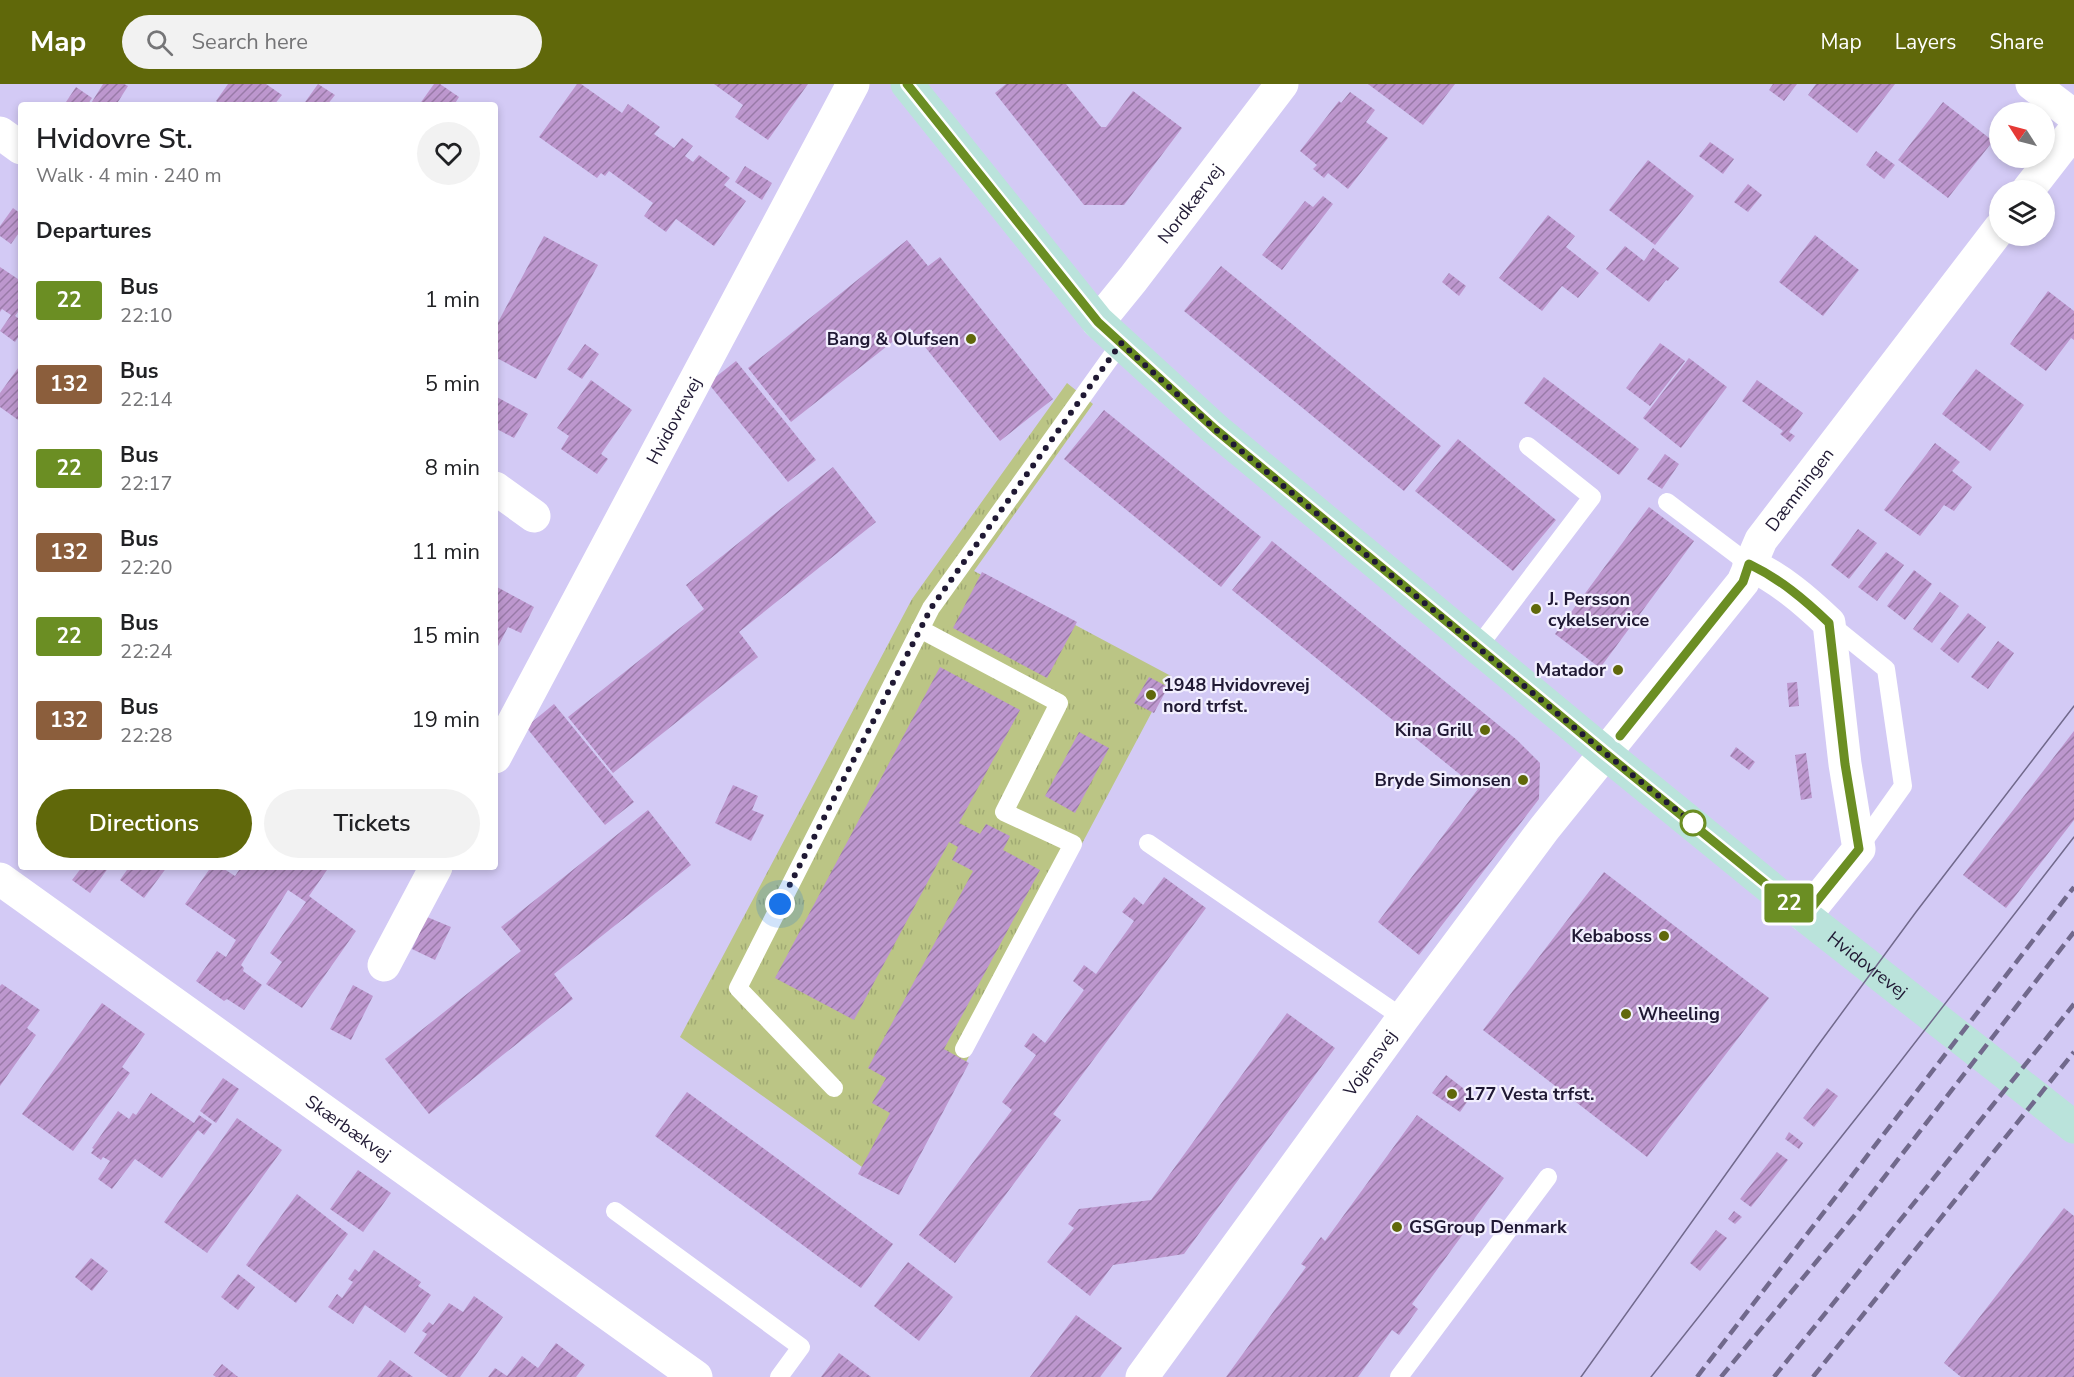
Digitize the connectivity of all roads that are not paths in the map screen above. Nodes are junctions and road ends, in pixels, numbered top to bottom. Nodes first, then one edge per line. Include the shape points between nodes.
1 (853, 84) edge
2 (907, 84) edge
3 (1282, 84) edge
4 (2032, 84) edge
5 (2074, 116) edge
6 (2074, 130) edge
7 (0, 133) edge
8 (18, 146) edge
9 (2036, 180) edge
10 (1989, 242) edge
11 (1110, 332) junction
12 (1528, 446) dead end
13 (498, 490) edge
14 (1667, 502) dead end
15 (534, 516) dead end
16 (1749, 564) junction
17 (1829, 623) junction
18 (920, 629) junction
19 (1478, 646) junction
20 (498, 751) edge
21 (1605, 753) junction
22 (1148, 843) dead end
23 (1859, 849) junction
24 (434, 870) edge
25 (0, 879) edge
26 (1805, 916) junction
27 (384, 965) dead end
28 (1403, 1018) junction
29 (964, 1049) dead end
30 (834, 1088) dead end
31 (2074, 1127) edge
32 (1548, 1177) dead end
33 (615, 1211) dead end
34 (696, 1377) edge
35 (779, 1377) edge
36 (1142, 1377) edge
37 (1399, 1377) edge

1 - 20 street, Hvidovrevej
2 - 11 street, Hvidovrevej
3 - 11 street, Nordkærvej via 1133,279
4 - 5 street
6 - 9 street
7 - 8 street
10 - 16 street, Dæmningen via 1761,540
11 - 18 lane
11 - 19 street, Hvidovrevej via 1215,429
12 - 19 lane via 1592,497
13 - 15 street
14 - 16 lane
16 - 17 street via 1773,576
16 - 21 street, Dæmningen via 1743,582
17 - 23 street
17 - 23 lane via 1886,669 1903,786
18 - 29 lane via 1059,703 1004,812 1073,844
18 - 30 lane via 738,988
19 - 21 street, Hvidovrevej
21 - 26 street, Hvidovrevej
21 - 28 street, Vojensvej
22 - 28 lane
23 - 26 street
24 - 27 street
25 - 34 street, Skærbækvej
26 - 31 street, Hvidovrevej
28 - 36 street, Vojensvej
32 - 37 lane
33 - 35 lane via 801,1347

